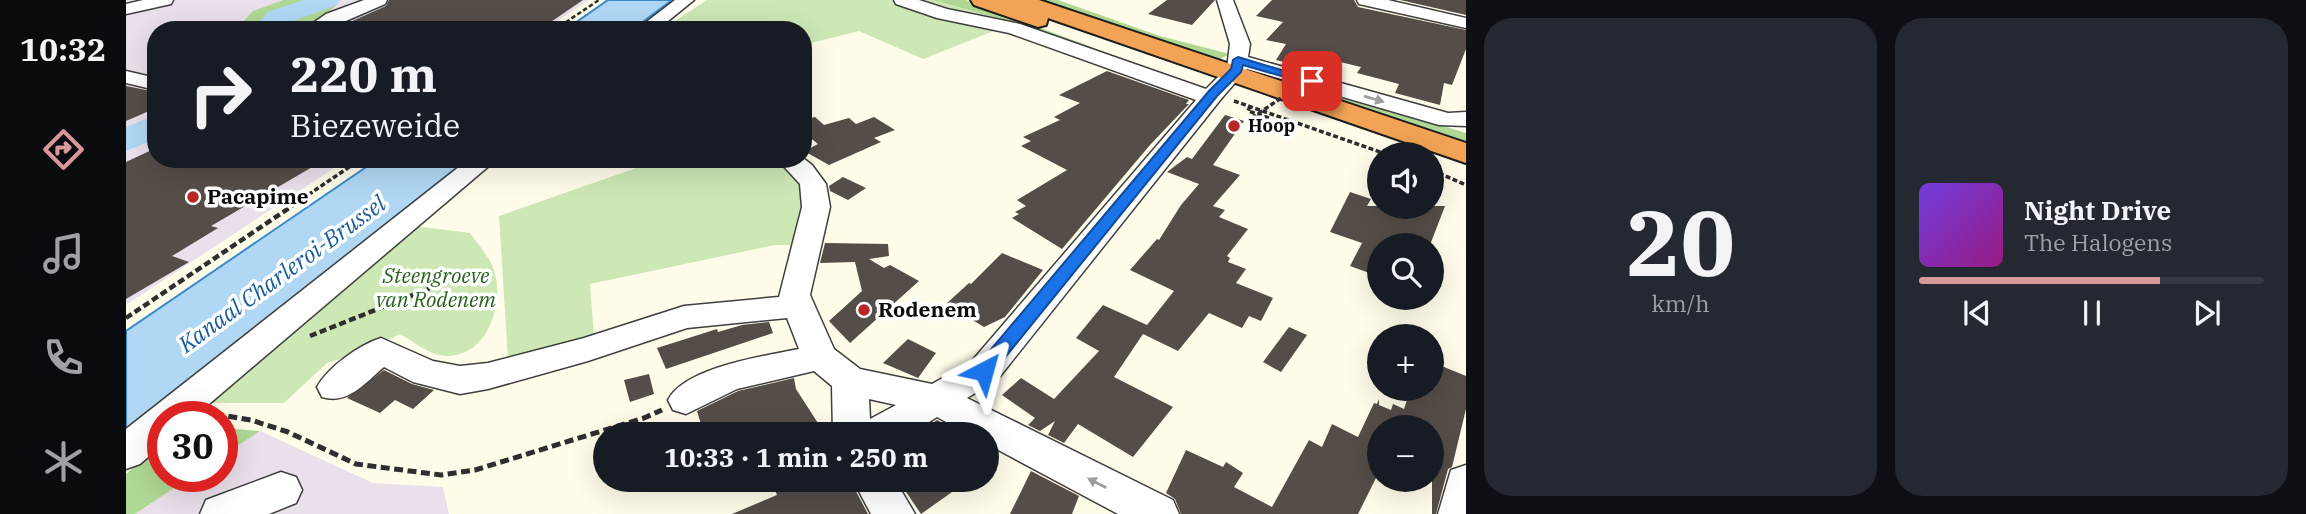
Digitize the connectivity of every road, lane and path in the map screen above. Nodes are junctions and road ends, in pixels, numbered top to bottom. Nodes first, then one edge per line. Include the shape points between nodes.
1 (165, 0) edge
2 (379, 0) edge
3 (599, 0) edge
4 (686, 0) edge
5 (902, 0) edge
6 (982, 0) edge
7 (1017, 0) edge
8 (1225, 0) edge
9 (1365, 0) edge
10 (126, 9) edge
11 (327, 21) edge
12 (568, 21) edge
13 (657, 21) edge
14 (1466, 23) edge
15 (126, 77) edge
16 (147, 82) edge
17 (1223, 82) junction
18 (1300, 85) dead end
19 (1249, 106) junction
20 (1466, 119) edge
21 (1384, 142) edge
22 (1367, 148) edge
23 (1466, 153) edge
24 (1444, 164) edge
25 (348, 168) edge
26 (474, 168) edge
27 (800, 168) edge
28 (1466, 172) edge
29 (1444, 175) edge
30 (1466, 185) edge
31 (446, 273) dead end
32 (798, 306) junction
33 (126, 318) edge
34 (257, 345) junction
35 (820, 357) junction
36 (850, 381) junction
37 (335, 387) dead end
38 (686, 400) joint
39 (937, 400) junction
40 (189, 401) edge
41 (238, 419) edge
42 (852, 422) edge
43 (899, 422) edge
44 (147, 435) edge
45 (126, 452) edge
46 (1466, 483) edge
47 (281, 489) dead end
48 (880, 492) edge
49 (221, 514) edge
50 (894, 514) edge
51 (1158, 514) edge
52 (1459, 514) edge

1 - 10 street
2 - 11 street
3 - 12 path
4 - 13 street
5 - 17 street
6 - 17 highway
7 - 17 highway
8 - 17 street via 1240,44
9 - 14 street
15 - 16 street
17 - 19 path
17 -> 20 street via 1447,120
17 - 21 highway
17 - 23 highway
17 - 39 street via 984,371
18 - 19 path, bridge via 1252,118 1264,122 1269,118 1248,111
19 - 22 path
24 - 28 highway
25 - 33 path
26 - 34 street
27 - 32 street via 813,184 816,208 794,295
29 - 30 path
31 - 34 path via 429,289 303,339
32 - 35 street
32 - 37 street via 684,317 588,349 460,380 426,373 382,351
34 - 40 street
35 - 36 street
35 - 38 street via 727,378
36 - 39 street
36 - 42 street
38 - 41 path via 644,418 475,470 441,475 356,464 288,432
39 - 43 street
51 -> 39 street
44 - 45 street
46 - 52 street
47 - 49 street
48 - 50 street

